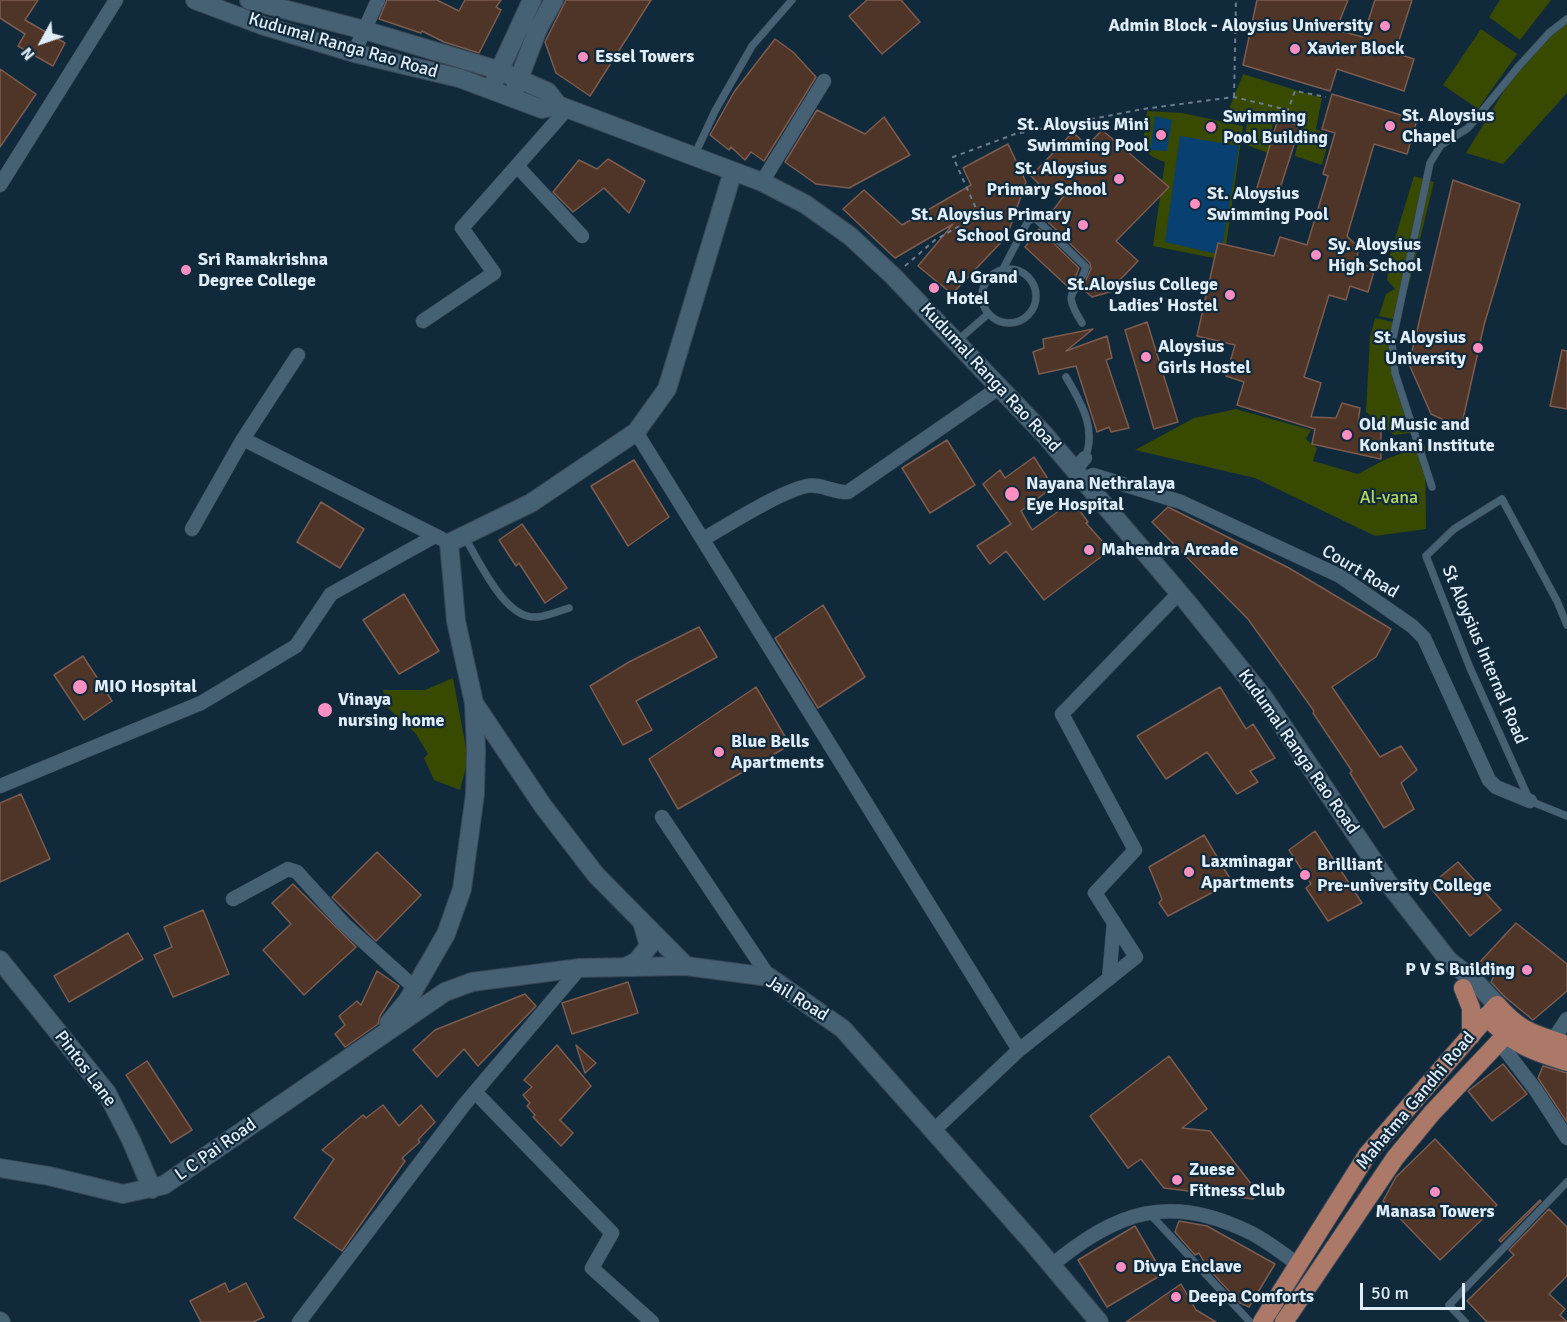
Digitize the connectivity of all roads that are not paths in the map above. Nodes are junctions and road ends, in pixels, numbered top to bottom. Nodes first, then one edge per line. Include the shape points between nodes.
1 (116, 0) edge
2 (195, 0) edge
3 (249, 0) edge
4 (378, 0) edge
5 (554, 0) edge
6 (792, 0) edge
7 (529, 5) edge
8 (1567, 19) edge
9 (364, 30) junction
10 (354, 53) junction
11 (498, 70) junction
12 (518, 79) junction
13 (824, 81) dead end
14 (492, 89) junction
15 (512, 97) junction
16 (556, 108) junction
17 (695, 155) junction
18 (518, 167) junction
19 (733, 171) junction
20 (762, 182) junction
21 (0, 185) edge
22 (582, 236) dead end
23 (1003, 269) junction
24 (988, 314) junction
25 (423, 321) dead end
26 (1082, 323) dead end
27 (957, 341) junction
28 (298, 355) dead end
29 (1066, 377) dead end
30 (1000, 387) junction
31 (636, 432) junction
32 (243, 439) junction
33 (1082, 469) junction
34 (1432, 487) dead end
35 (192, 529) dead end
36 (449, 538) junction
37 (703, 539) junction
38 (1179, 593) junction
39 (569, 608) dead end
40 (1567, 625) edge
41 (474, 703) junction
42 (0, 786) edge
43 (1530, 801) junction
44 (1567, 816) edge
45 (662, 817) dead end
46 (233, 899) dead end
47 (641, 921) junction
48 (1114, 922) junction
49 (0, 960) edge
50 (1449, 961) junction
51 (686, 966) junction
52 (625, 967) junction
53 (580, 968) junction
54 (769, 977) junction
55 (1109, 979) junction
56 (415, 988) junction
57 (1463, 988) junction
58 (1491, 1011) junction
59 (1567, 1019) edge
60 (1471, 1036) junction
61 (376, 1038) junction
62 (1560, 1043) edge
63 (1499, 1045) junction
64 (1019, 1050) junction
65 (1567, 1062) edge
66 (474, 1092) junction
67 (933, 1131) junction
68 (1567, 1138) edge
69 (0, 1168) edge
70 (1567, 1182) edge
71 (152, 1189) junction
72 (1148, 1211) junction
73 (1299, 1264) junction
74 (1052, 1265) junction
75 (299, 1322) edge
76 (652, 1322) edge
77 (1099, 1322) edge
78 (1250, 1322) edge
79 (1262, 1322) edge
80 (1284, 1322) edge
81 (1465, 1322) edge

1 - 21 street
2 - 10 street, Kudumal Ranga Rao Road
3 - 9 street, Kudumal Ranga Rao Road
4 - 9 street
5 - 12 street
6 - 17 lane via 752,46
7 - 11 street
8 - 34 lane via 1527,58 1468,128 1441,145 1430,163 1392,343 1395,373
9 - 10 street
9 - 11 street, Kudumal Ranga Rao Road
10 - 14 street, Kudumal Ranga Rao Road
11 - 12 street, Kudumal Ranga Rao Road
11 - 14 street
12 - 15 street
12 - 16 street, Kudumal Ranga Rao Road via 548,92
13 - 20 street
14 - 15 street, Kudumal Ranga Rao Road
15 - 16 street, Kudumal Ranga Rao Road
16 - 17 street, Kudumal Ranga Rao Road
16 - 18 street
17 - 19 street, Kudumal Ranga Rao Road
18 - 22 street
18 - 25 street via 462,228 494,273
19 - 20 street, Kudumal Ranga Rao Road
19 - 31 street via 667,389
20 - 27 street, Kudumal Ranga Rao Road via 805,204 850,236
23 - 24 lane via 994,273 983,288 981,297
23 - 24 lane via 1029,277 1036,302 1027,317 1012,324
23 - 26 lane via 1028,221 1035,218 1086,267 1070,294
24 - 27 lane
27 - 30 street, Kudumal Ranga Rao Road
28 - 32 street
29 - 33 lane via 1089,426 1089,447
30 - 33 street, Kudumal Ranga Rao Road
30 - 37 street via 848,492 808,486
31 - 36 street via 531,503
31 - 37 street
32 - 35 street
32 - 36 street
33 - 38 street, Kudumal Ranga Rao Road
33 - 43 street, Court Road via 1181,502 1340,576 1412,626 1424,638 1489,780 1496,787
36 - 39 lane via 517,613 536,617
36 - 41 street via 456,621
36 - 42 street via 331,594 296,646 201,704
37 - 64 street
38 - 48 street via 1062,714 1135,850 1095,893
38 - 50 street, Kudumal Ranga Rao Road via 1264,698 1389,884
40 - 43 lane, St Aloysius Internal Road via 1503,499 1454,529 1426,556 1470,668
41 - 47 street via 543,806 596,875
41 - 56 street via 475,794 462,889 446,934
43 - 44 lane
45 - 54 street
46 - 56 street via 278,873 288,869 297,872 344,924
47 - 51 street
47 - 52 street via 649,946 637,961
48 - 55 street
48 - 55 street via 1136,957
49 - 71 street, Pintos Lane via 107,1093
50 - 57 street
50 - 58 street, Kudumal Ranga Rao Road via 1473,979
51 - 52 street, Jail Road
51 - 54 street, Jail Road
52 - 53 street, Jail Road
53 - 61 street, Jail Road via 472,982 445,992
53 - 66 street
54 - 67 street, Jail Road via 843,1029
55 - 64 street
56 - 61 street
57 - 58 street
57 - 60 main road via 1471,1008
58 - 60 main road, Mahatma Gandhi Road
58 - 63 main road
59 - 62 street
60 - 73 main road, Mahatma Gandhi Road via 1367,1155
61 - 71 street, L C Pai Road via 176,1178
62 - 63 main road via 1532,1034
63 - 65 main road via 1525,1048
63 - 68 street
63 - 80 main road, Mahatma Gandhi Road via 1395,1158
64 - 67 street
66 - 75 street
66 - 76 street via 612,1233 592,1268
67 - 74 street, Jail Road
69 - 71 street, L C Pai Road via 123,1194
70 - 81 lane via 1449,1305
72 - 73 street via 1208,1215 1250,1232
72 - 74 street via 1104,1228
72 - 78 lane
73 - 79 main road, Mahatma Gandhi Road
74 - 77 street, Jail Road

